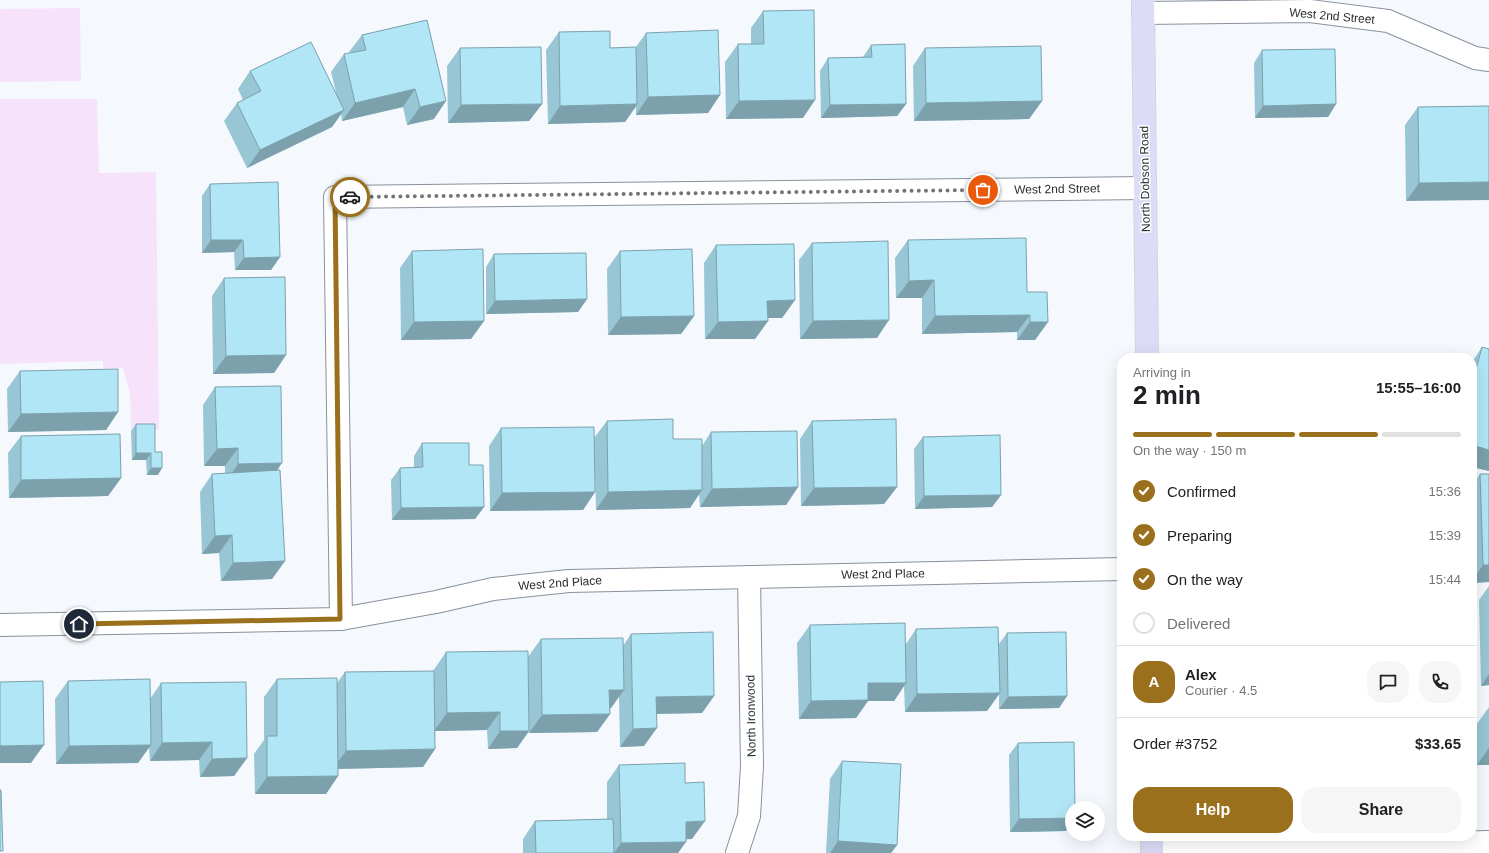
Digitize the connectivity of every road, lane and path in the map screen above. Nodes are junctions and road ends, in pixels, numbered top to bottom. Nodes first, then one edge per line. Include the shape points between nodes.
1 (1143, 6) edge
2 (1489, 60) edge
3 (1145, 188) junction
4 (1147, 353) edge
5 (1117, 569) edge
6 (748, 577) junction
7 (340, 619) junction
8 (0, 626) edge
9 (1489, 842) edge
10 (1152, 846) edge
11 (737, 853) edge

1 - 2 street, West 2nd Street via 1310,11 1388,21 1475,58
1 - 3 main road, North Dobson Road
3 - 4 main road, North Dobson Road
3 - 7 street, West 2nd Street via 335,197
5 - 6 street, West 2nd Place
6 - 7 street, West 2nd Place via 569,580 493,589
6 - 11 street, North Ironwood via 752,766 749,816
7 - 8 street, West 2nd Place
9 - 10 street

